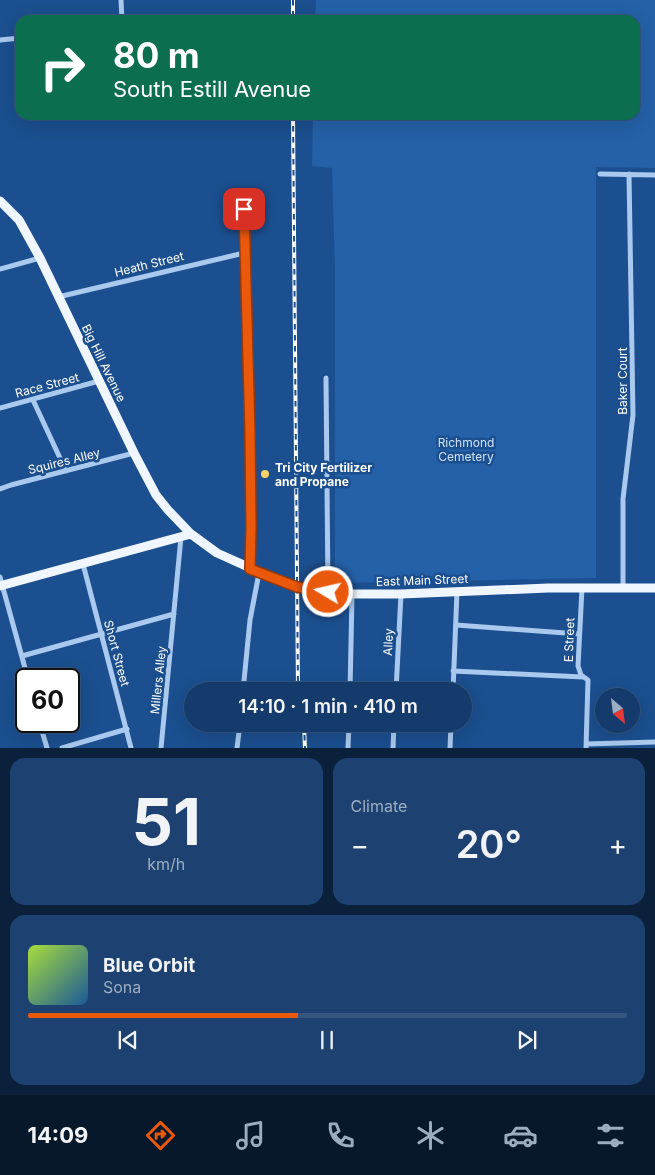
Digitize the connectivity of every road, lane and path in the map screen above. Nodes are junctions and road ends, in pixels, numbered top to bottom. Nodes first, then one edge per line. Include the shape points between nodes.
1 (121, 0) edge
2 (122, 15) edge
3 (15, 38) edge
4 (0, 40) edge
5 (600, 174) dead end
6 (629, 174) junction
7 (655, 175) edge
8 (0, 201) edge
9 (244, 209) dead end
10 (244, 253) junction
11 (40, 258) junction
12 (0, 269) edge
13 (58, 297) junction
14 (326, 378) dead end
15 (98, 381) junction
16 (33, 400) junction
17 (0, 408) edge
18 (134, 452) junction
19 (66, 471) junction
20 (0, 489) edge
21 (191, 534) junction
22 (181, 537) junction
23 (83, 564) junction
24 (250, 569) junction
25 (259, 572) junction
26 (1, 583) edge
27 (582, 588) junction
28 (624, 588) junction
29 (655, 588) edge
30 (457, 591) junction
31 (328, 592) junction
32 (401, 594) junction
33 (352, 595) junction
34 (174, 614) junction
35 (456, 625) junction
36 (102, 634) junction
37 (580, 634) junction
38 (22, 656) junction
39 (25, 668) edge
40 (453, 671) junction
41 (583, 677) junction
42 (244, 682) edge
43 (350, 682) edge
44 (396, 682) edge
45 (453, 682) edge
46 (127, 729) junction
47 (239, 732) edge
48 (349, 732) edge
49 (394, 732) edge
50 (451, 732) edge
51 (42, 733) edge
52 (655, 742) edge
53 (586, 746) edge
54 (46, 748) edge
55 (62, 748) edge
56 (131, 748) edge
57 (161, 748) edge
58 (237, 748) edge
59 (348, 748) edge
60 (393, 748) edge
61 (450, 748) edge

1 - 2 street
3 - 4 street
5 - 6 street
6 - 7 street
6 - 28 street, Baker Court via 633,415 623,499
8 - 11 main road, Big Hill Avenue via 19,220
9 - 10 street
10 - 13 street, Heath Street
10 - 24 street via 250,434
11 - 12 street
11 - 13 main road, Big Hill Avenue
13 - 15 main road, Big Hill Avenue
14 - 31 street
15 - 16 street, Race Street
15 - 18 main road, Big Hill Avenue
16 - 17 street, Race Street
16 - 19 street
18 - 19 street, Squires Alley
18 - 21 main road, Big Hill Avenue via 156,495
19 - 20 street, Squires Alley
21 - 22 main road
21 - 24 main road, East Main Street via 217,553
22 - 23 main road
22 - 34 street, Millers Alley
23 - 26 main road
23 - 36 street, Short Street
24 - 25 main road, East Main Street
25 - 31 main road, East Main Street via 297,587
25 - 42 street
26 - 38 street
27 - 28 main road, East Main Street
27 - 30 main road, East Main Street
27 - 37 street, E Street
28 - 29 main road, East Main Street
30 - 32 main road, East Main Street
30 - 35 street
31 - 33 main road, East Main Street
32 - 33 main road, East Main Street
32 - 44 street, Alley
33 - 43 street
34 - 36 street
34 - 57 street, Millers Alley
35 - 37 street
35 - 40 street
36 - 38 street
36 - 46 street, Short Street
37 - 41 street, E Street via 578,666
38 - 39 street
40 - 41 street
40 - 45 street
41 - 53 street, E Street via 589,684
46 - 55 street
46 - 56 street, Short Street
47 - 58 street
48 - 59 street
49 - 60 street
50 - 61 street
51 - 54 street
52 - 53 street

